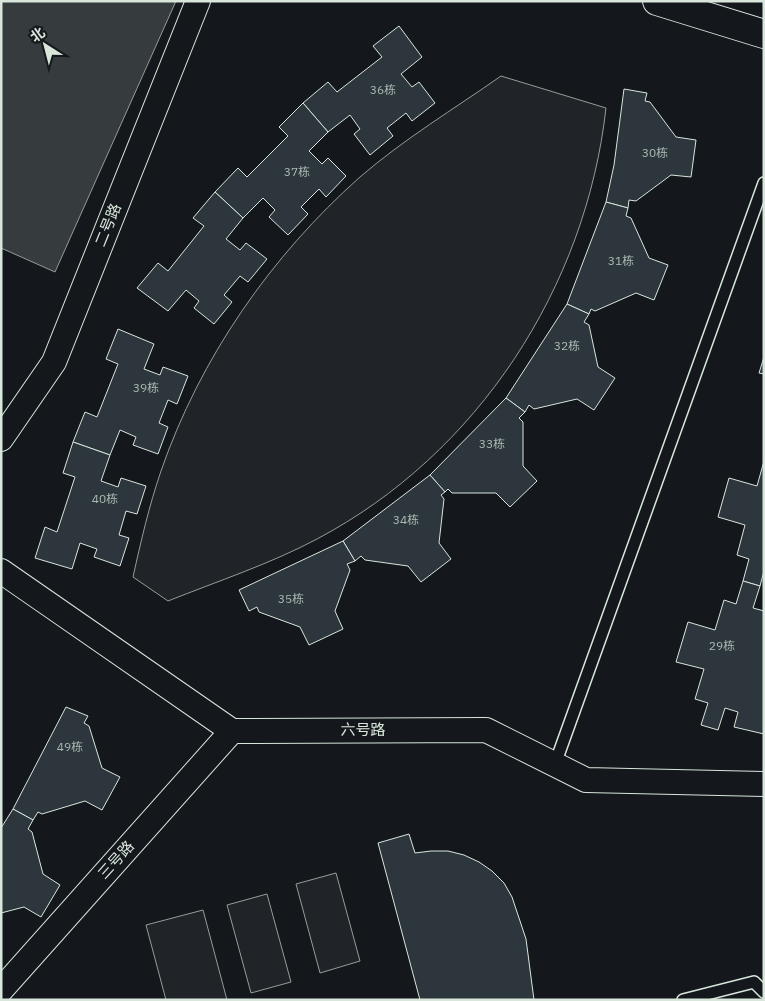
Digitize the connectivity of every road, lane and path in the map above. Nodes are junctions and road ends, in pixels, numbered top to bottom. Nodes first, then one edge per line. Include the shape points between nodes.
1 (198, 1) edge
2 (657, 1) edge
3 (764, 34) edge
4 (764, 184) edge
5 (1, 439) edge
6 (1, 571) edge
7 (232, 731) junction
8 (555, 764) junction
9 (764, 784) edge
10 (1, 990) edge
11 (764, 992) edge
12 (683, 1000) edge

1 - 5 street, 二号路 via 54,362
2 - 3 street
4 - 8 lane
6 - 7 street
7 - 8 street, 六号路 via 486,730
7 - 10 street, 三号路
8 - 9 street, 六号路 via 586,780
11 - 12 lane via 754,982

